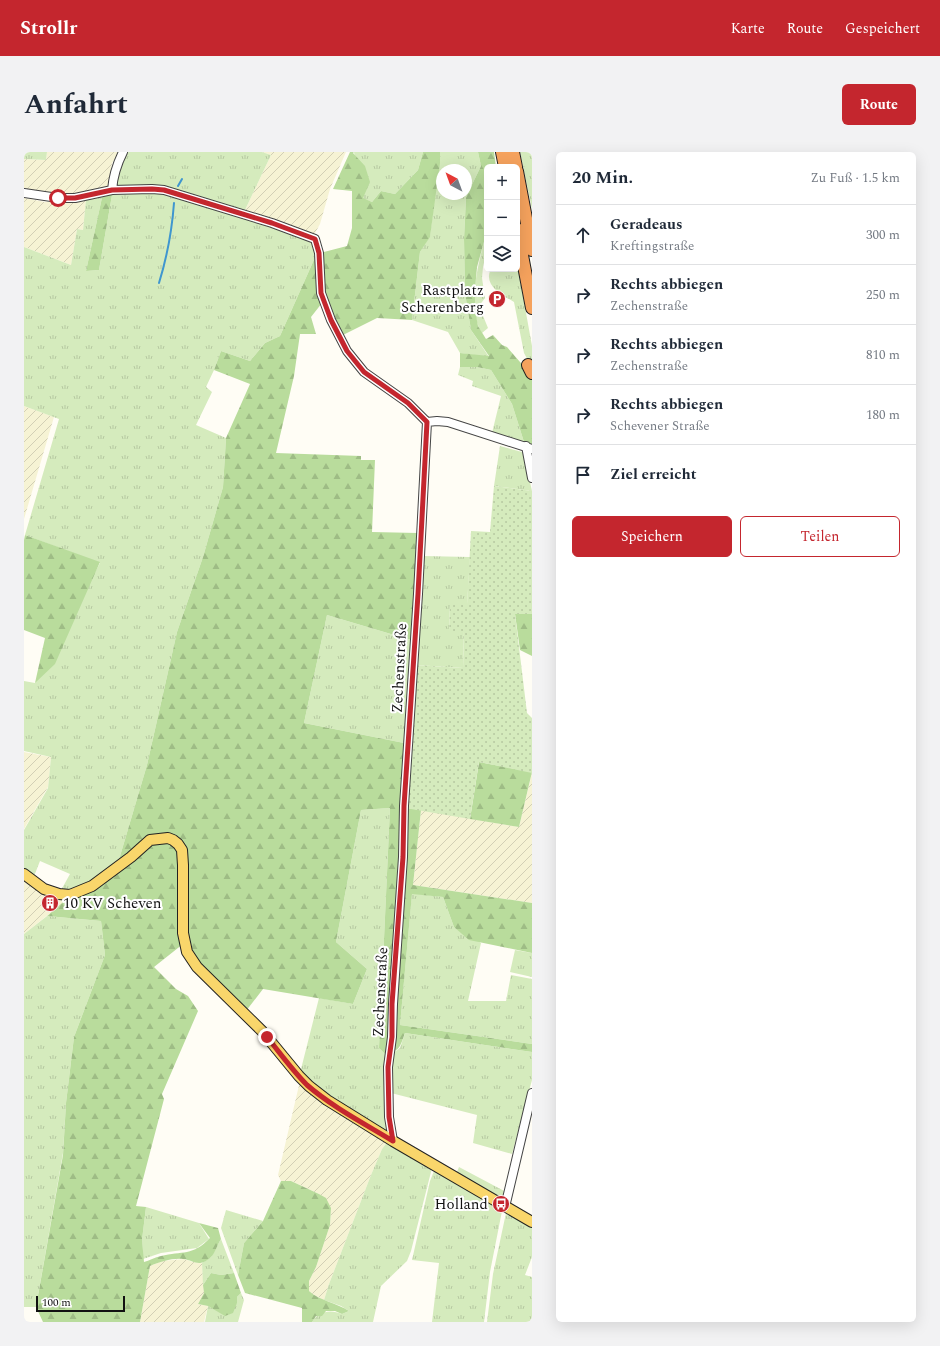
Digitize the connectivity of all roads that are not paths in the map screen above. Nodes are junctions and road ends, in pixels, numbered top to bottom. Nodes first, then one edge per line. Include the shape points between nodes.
1 (123, 152) edge
2 (501, 152) edge
3 (513, 152) edge
4 (501, 164) edge
5 (504, 164) edge
6 (515, 164) edge
7 (520, 186) edge
8 (112, 190) junction
9 (24, 193) edge
10 (518, 236) edge
11 (532, 250) edge
12 (532, 308) edge
13 (427, 422) junction
14 (529, 447) edge
15 (532, 478) edge
16 (24, 874) edge
17 (532, 1093) edge
18 (393, 1141) junction
19 (505, 1207) junction
20 (532, 1222) edge

1 - 8 street via 112,181
2 - 4 highway
2 - 5 highway
3 - 6 highway
7 - 11 highway
8 - 9 street via 75,198
8 - 13 street via 164,190 315,239 319,253 321,293 347,351 364,372 408,403
10 - 12 highway
13 - 14 street via 448,422
13 - 18 street, Zechenstraße via 403,812 403,857 388,1067 389,1117
14 - 15 street
16 - 18 main road via 44,889 70,895 92,886 150,840 173,840 182,850 183,934 187,952 197,967 262,1031 309,1086
17 - 19 street
18 - 19 main road
19 - 20 main road

